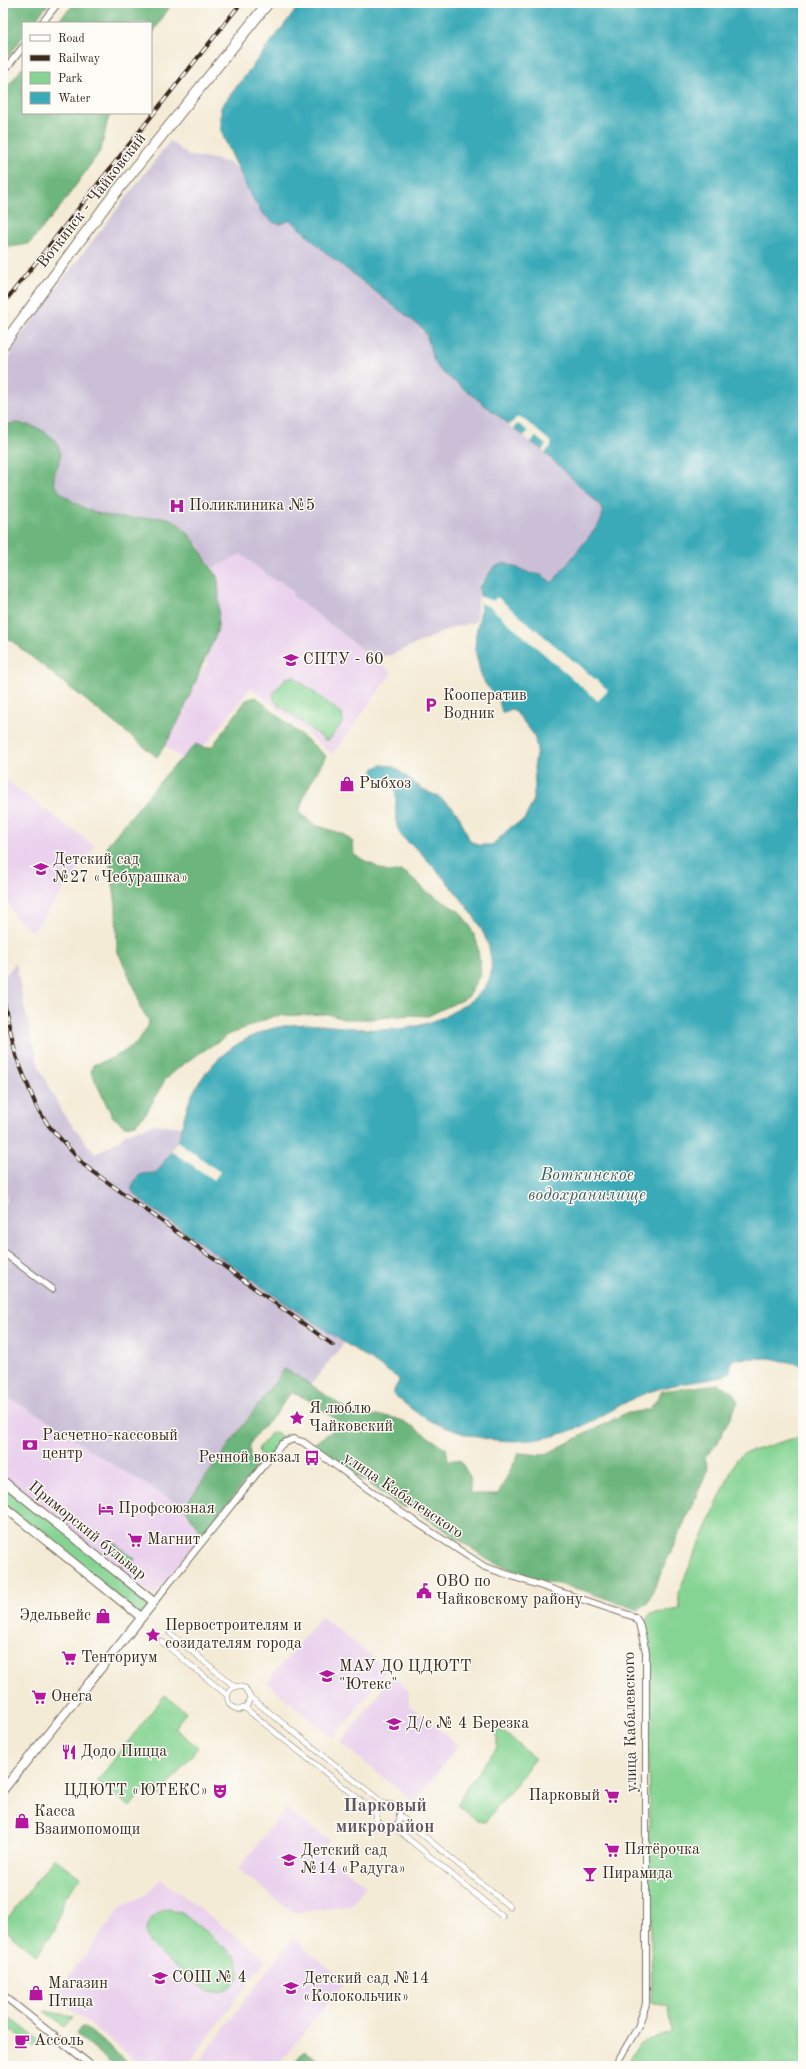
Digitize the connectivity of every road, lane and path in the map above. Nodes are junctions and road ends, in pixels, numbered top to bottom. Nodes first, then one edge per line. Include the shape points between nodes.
1 (58, 3) edge
2 (268, 3) edge
3 (43, 22) edge
4 (22, 48) edge
5 (3, 72) edge
6 (3, 345) edge
7 (3, 1252) edge
8 (52, 1289) dead end
9 (3, 1481) edge
10 (3, 1506) edge
11 (154, 1602) junction
12 (141, 1617) junction
13 (170, 1633) dead end
14 (161, 1641) dead end
15 (235, 1687) junction
16 (227, 1695) junction
17 (250, 1697) junction
18 (245, 1708) junction
19 (3, 1790) edge
20 (384, 1804) junction
21 (376, 1813) junction
22 (399, 1815) junction
23 (393, 1826) junction
24 (510, 1907) dead end
25 (503, 1916) dead end
26 (3, 1995) edge
27 (92, 2066) edge
28 (615, 2066) edge

1 - 3 street
2 - 6 main road, Воткинск - Чайковский via 109,201
4 - 5 street
7 - 8 street
9 - 11 street, Приморский бульвар
10 - 12 street, Приморский бульвар
11 - 12 street
11 - 28 street, улица Кабалевского via 262,1466 282,1444 293,1439 303,1442 399,1511 485,1567 635,1617 639,1623 646,1652 646,2004 638,2027
12 - 19 street
13 - 15 street
14 - 16 street
15 - 16 street
15 - 17 street via 245,1688
16 - 18 street via 227,1701 231,1706 239,1710
17 - 18 street
17 - 20 street
18 - 21 street
20 - 21 street
20 - 22 street via 393,1805
21 - 23 street via 376,1819 380,1824 385,1827
22 - 23 street
22 - 24 street
23 - 25 street
26 - 27 street

